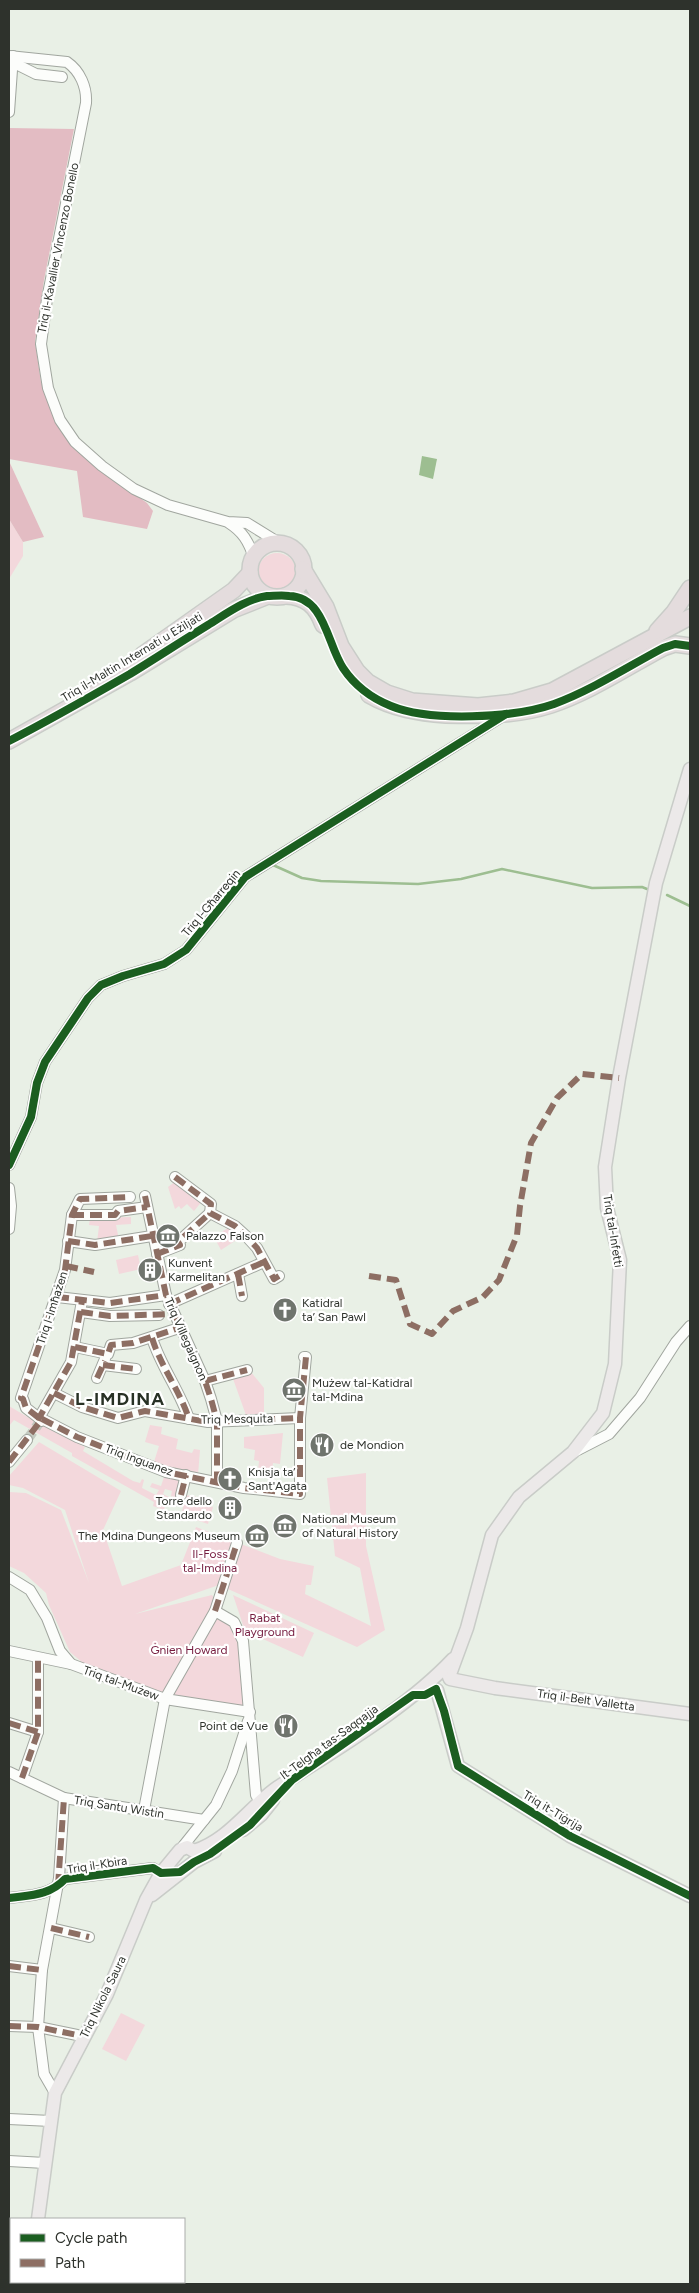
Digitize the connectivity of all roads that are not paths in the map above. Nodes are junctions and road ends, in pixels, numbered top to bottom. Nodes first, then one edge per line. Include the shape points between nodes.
1 (11, 60) edge
2 (62, 77) dead end
3 (9, 112) edge
4 (228, 522) junction
5 (280, 544) junction
6 (254, 557) junction
7 (304, 569) junction
8 (250, 572) junction
9 (690, 588) edge
10 (268, 596) junction
11 (286, 596) junction
12 (690, 617) edge
13 (649, 639) junction
14 (690, 646) edge
15 (506, 714) junction
16 (464, 716) junction
17 (9, 732) edge
18 (468, 738) junction
19 (9, 741) edge
20 (690, 769) edge
21 (9, 1165) edge
22 (175, 1178) dead end
23 (9, 1188) edge
24 (145, 1196) dead end
25 (130, 1197) dead end
26 (147, 1207) junction
27 (210, 1213) junction
28 (72, 1215) junction
29 (9, 1229) edge
30 (152, 1236) junction
31 (68, 1241) junction
32 (157, 1254) junction
33 (264, 1262) junction
34 (238, 1274) junction
35 (279, 1276) dead end
36 (56, 1296) junction
37 (242, 1296) dead end
38 (82, 1301) junction
39 (167, 1309) junction
40 (80, 1312) junction
41 (690, 1326) edge
42 (180, 1328) junction
43 (152, 1338) junction
44 (75, 1347) junction
45 (108, 1354) junction
46 (304, 1357) dead end
47 (103, 1364) junction
48 (136, 1369) dead end
49 (247, 1370) dead end
50 (97, 1378) dead end
51 (205, 1381) junction
52 (54, 1394) junction
53 (21, 1398) joint
54 (300, 1418) junction
55 (189, 1419) junction
56 (40, 1420) junction
57 (217, 1421) junction
58 (26, 1440) tunnel mouth
59 (573, 1452) junction
60 (9, 1462) edge
61 (186, 1475) junction
62 (217, 1482) junction
63 (181, 1494) dead end
64 (237, 1543) dead end
65 (9, 1577) edge
66 (215, 1611) junction
67 (9, 1651) edge
68 (38, 1658) junction
69 (71, 1664) junction
70 (443, 1683) junction
71 (165, 1700) junction
72 (250, 1712) junction
73 (690, 1714) edge
74 (9, 1724) edge
75 (38, 1732) junction
76 (9, 1772) edge
77 (22, 1778) junction
78 (292, 1780) junction
79 (64, 1798) junction
80 (261, 1802) junction
81 (144, 1810) junction
82 (204, 1820) junction
83 (178, 1853) junction
84 (190, 1862) junction
85 (161, 1873) junction
86 (57, 1887) junction
87 (690, 1896) edge
88 (9, 1898) edge
89 (146, 1900) junction
90 (51, 1928) junction
91 (89, 1936) dead end
92 (9, 1966) edge
93 (42, 1970) junction
94 (9, 2026) edge
95 (38, 2027) junction
96 (77, 2035) dead end
97 (55, 2093) junction
98 (9, 2119) edge
99 (51, 2121) junction
100 (9, 2161) edge
101 (45, 2163) junction
102 (38, 2218) edge

1 - 2 street via 36,74
1 - 3 street
1 - 4 street, Triq il-Kavallier Vincenzo Bonello via 67,62 82,81 86,103 40,344 46,380 60,420 74,442 142,494
4 - 5 street, Triq il-Kavallier Vincenzo Bonello via 246,523
4 - 6 street via 247,538
5 - 6 highway via 265,546
5 - 7 highway via 299,555
6 - 8 highway
7 - 11 highway via 299,585
7 - 13 highway via 326,606 341,646 357,671 387,693 412,702 478,706 514,702 552,691
8 - 10 highway via 256,587
8 - 17 highway, Triq il-Maltin Internati u Eżiljati via 234,590 126,666
9 - 13 highway via 674,612
10 - 11 highway
10 - 19 highway, Triq il-Maltin Internati u Eżiljati via 233,610
11 - 16 highway via 304,599 315,609 343,668 371,696 409,711
12 - 13 highway
14 - 15 highway via 675,644 663,648 578,694 534,710
15 - 16 highway
15 - 18 street, Triq l-Għarreqin
16 - 18 street via 471,723
18 - 21 street, Triq l-Għarreqin via 245,877 186,950 164,964 101,985 88,998 44,1062 31,1117
20 - 59 main road, Triq tal-Infetti via 656,883 618,1078 605,1167 607,1208 620,1260 616,1364 602,1413
22 - 27 street via 211,1204
23 - 29 street
24 - 26 street, Triq Villegaignon
25 - 28 street via 80,1199
26 - 28 street via 118,1211 114,1215
26 - 30 street, Triq Villegaignon
27 - 32 street via 178,1242 180,1246
27 - 33 street via 235,1226 257,1248
28 - 31 street, Triq l-Imħażen
30 - 31 street via 95,1245
30 - 32 street, Triq Villegaignon
31 - 36 street, Triq l-Imħażen via 65,1270
32 - 39 street, Triq Villegaignon
33 - 34 street
33 - 35 street via 274,1279
34 - 37 street
34 - 39 street
36 - 38 street
36 - 53 street, Triq l-Imħażen
38 - 39 street
38 - 40 street
39 - 40 street via 110,1316
39 - 42 street, Triq Villegaignon
40 - 44 street
41 - 59 street via 640,1398 609,1434
42 - 43 street
42 - 51 street, Triq Villegaignon
43 - 45 street via 111,1345
43 - 55 street
44 - 45 street
44 - 52 street
45 - 47 street
46 - 54 street
47 - 48 street
47 - 50 street
49 - 51 street
51 - 57 street, Triq Villegaignon
52 - 55 street, Triq Mesquita via 118,1418 145,1411
52 - 56 street
53 - 56 street, Triq Inguanez via 26,1408
54 - 57 street, Triq Mesquita
54 - 62 street, Triq Inguanez via 300,1494 252,1490
55 - 57 street, Triq Mesquita
56 - 61 street, Triq Inguanez via 166,1472
57 - 62 street, Triq Villegaignon
58 - 60 street
59 - 70 main road, Triq tal-Infetti via 519,1496 492,1535 467,1628
61 - 62 street, Triq Inguanez
61 - 63 street
64 - 66 street
65 - 69 street, Triq tal-Mużew via 30,1590 60,1651
66 - 71 street
66 - 72 street via 234,1622 243,1641
67 - 68 street
68 - 69 street
68 - 75 street
69 - 71 street, Triq tal-Mużew
70 - 73 main road, Triq il-Belt Valletta
70 - 78 main road, It-Telgħa tas-Saqqajja via 425,1695 413,1695
70 - 87 main road, Triq it-Tiġrija via 444,1711 458,1766 570,1836
71 - 72 street, Triq tal-Mużew
71 - 81 street
72 - 80 street via 256,1795
72 - 82 street via 232,1771 216,1805
74 - 75 street
75 - 77 street
76 - 77 street, Triq Santu Wistin
77 - 79 street, Triq Santu Wistin
78 - 80 main road, It-Telgħa tas-Saqqajja
78 - 84 main road, It-Telgħa tas-Saqqajja via 250,1825 210,1854
79 - 81 street, Triq Santu Wistin
79 - 86 street
80 - 84 main road, It-Telgħa tas-Saqqajja
81 - 82 street, Triq Santu Wistin
82 - 83 street
83 - 84 main road via 180,1863
83 - 85 main road, Triq Nikola Saura
84 - 85 main road
84 - 89 main road, Triq Nikola Saura
85 - 86 street, Triq il-Kbira via 153,1868 65,1880
85 - 89 main road, Triq Nikola Saura
86 - 88 street, Triq il-Kbira via 46,1893
86 - 90 street
89 - 97 main road, Triq Nikola Saura via 107,1994
90 - 91 street
90 - 93 street
92 - 93 street
93 - 95 street
94 - 95 street
95 - 96 street
95 - 97 street via 44,2074
97 - 99 main road, Triq Nikola Saura
98 - 99 street
99 - 101 main road, Triq Nikola Saura
100 - 101 street
101 - 102 main road, Triq Nikola Saura

